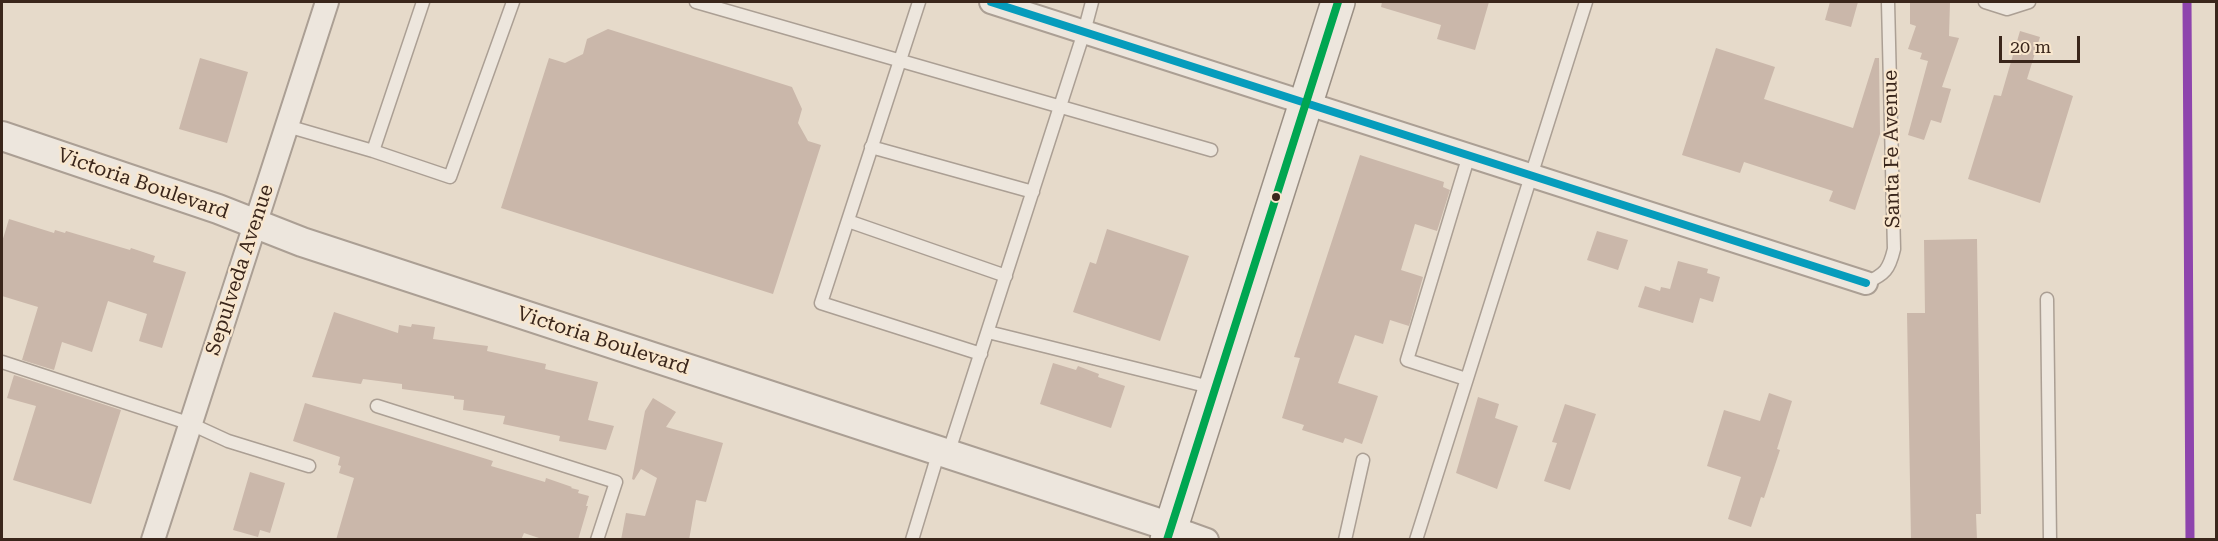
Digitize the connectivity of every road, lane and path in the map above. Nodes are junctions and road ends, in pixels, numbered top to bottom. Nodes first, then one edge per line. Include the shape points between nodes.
1 (327, 2) edge
2 (423, 2) edge
3 (513, 2) edge
4 (696, 2) edge
5 (918, 2) edge
6 (991, 2) edge
7 (1092, 2) edge
8 (1338, 2) edge
9 (1586, 2) edge
10 (1888, 2) edge
11 (1985, 2) edge
12 (2029, 2) edge
13 (1084, 32) junction
14 (899, 61) junction
15 (1306, 103) junction
16 (1060, 107) junction
17 (287, 126) junction
18 (2, 136) edge
19 (871, 147) junction
20 (1210, 150) dead end
21 (373, 151) junction
22 (1469, 155) junction
23 (1531, 176) junction
24 (1033, 192) junction
25 (848, 220) junction
26 (255, 223) junction
27 (1006, 276) junction
28 (1866, 283) joint
29 (2047, 298) dead end
30 (988, 332) junction
31 (981, 354) junction
32 (2, 362) edge
33 (1466, 379) junction
34 (1215, 388) junction
35 (377, 406) dead end
36 (191, 424) junction
37 (943, 453) junction
38 (1363, 460) dead end
39 (309, 466) dead end
40 (1169, 533) edge
41 (153, 540) edge
42 (597, 540) edge
43 (912, 540) edge
44 (1207, 540) edge
45 (1345, 540) edge
46 (1416, 540) edge
47 (2050, 540) edge

1 - 17 street, Sepulveda Avenue
2 - 21 lane
3 - 21 lane via 450,177
4 - 14 lane
5 - 14 lane
6 - 13 street
7 - 13 lane
8 - 15 main road
9 - 23 lane
10 - 28 lane, Santa Fe Avenue via 1894,249 1890,267
11 - 12 lane via 2007,9
13 - 15 street
13 - 16 lane
14 - 16 lane
14 - 19 lane
15 - 22 street
15 - 34 main road
16 - 20 lane
16 - 24 lane
17 - 21 lane
17 - 26 street, Sepulveda Avenue
18 - 26 street, Victoria Boulevard
19 - 24 lane
19 - 25 lane
22 - 23 street
22 - 33 lane via 1407,360
23 - 28 street
23 - 33 lane
24 - 27 lane
25 - 27 lane
25 - 31 lane via 821,303
26 - 36 street, Sepulveda Avenue
26 - 37 street, Victoria Boulevard via 302,242
27 - 30 lane
29 - 47 lane
30 - 31 lane
30 - 34 lane
31 - 37 lane
32 - 36 lane
33 - 46 lane
34 - 40 main road
35 - 42 lane via 616,482
36 - 39 lane via 228,441
36 - 41 street, Sepulveda Avenue
37 - 40 street, Victoria Boulevard
37 - 43 lane
38 - 45 lane
40 - 44 street, Victoria Boulevard

